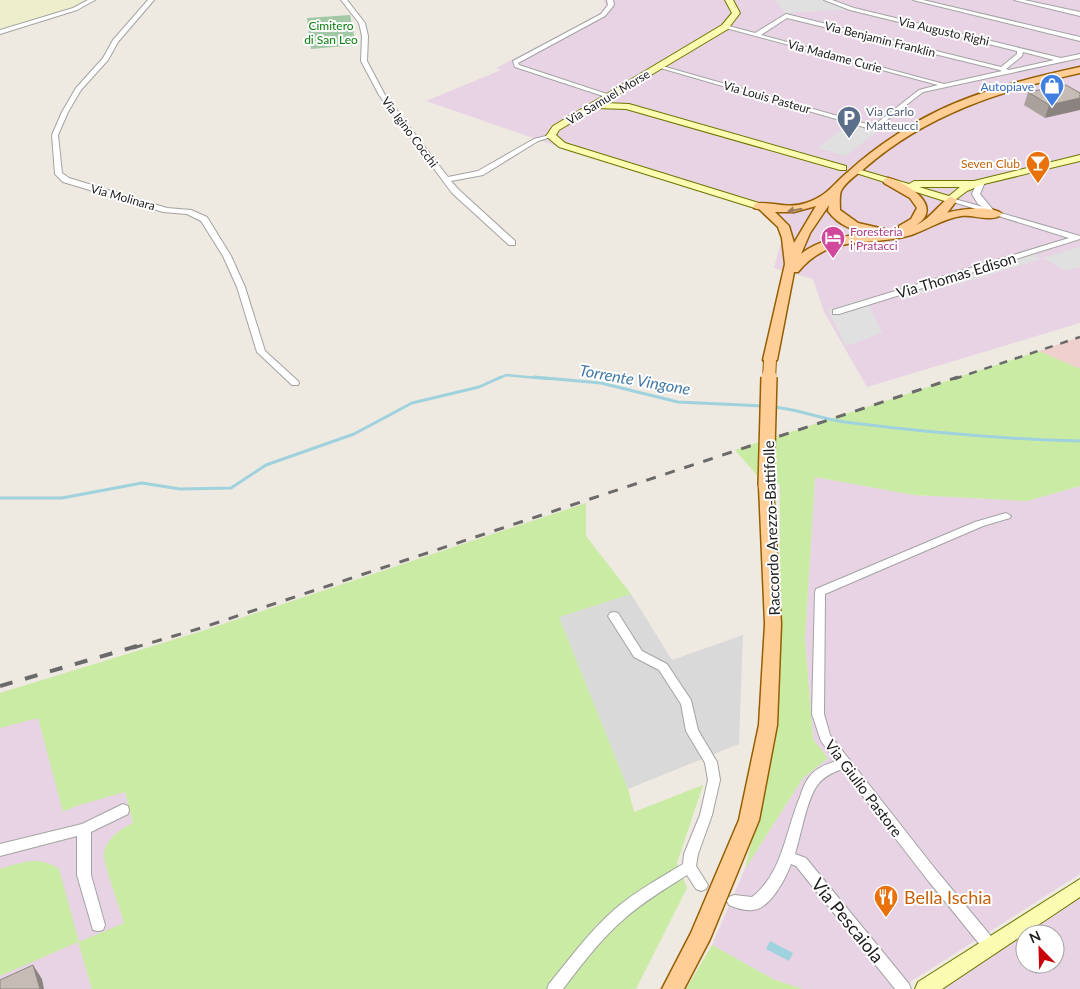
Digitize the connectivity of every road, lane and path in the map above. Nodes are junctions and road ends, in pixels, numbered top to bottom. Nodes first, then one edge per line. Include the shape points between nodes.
1 (92, 0) edge
2 (151, 0) edge
3 (344, 0) edge
4 (610, 0) edge
5 (728, 0) edge
6 (827, 0) edge
7 (916, 0) edge
8 (1017, 0) edge
9 (1080, 7) edge
10 (1077, 14) edge
11 (725, 27) junction
12 (0, 32) edge
13 (756, 35) junction
14 (1080, 39) edge
15 (1020, 50) junction
16 (1080, 56) edge
17 (1061, 60) junction
18 (660, 66) junction
19 (1005, 70) junction
20 (1080, 70) edge
21 (931, 82) junction
22 (946, 85) junction
23 (921, 91) junction
24 (611, 102) junction
25 (556, 136) junction
26 (527, 144) junction
27 (1080, 158) edge
28 (843, 168) dead end
29 (861, 172) dead end
30 (446, 180) junction
31 (888, 181) junction
32 (981, 182) junction
33 (832, 194) junction
34 (950, 201) junction
35 (758, 206) junction
36 (996, 214) junction
37 (939, 218) junction
38 (901, 228) junction
39 (1079, 238) edge
40 (512, 243) dead end
41 (790, 270) junction
42 (836, 312) dead end
43 (295, 383) dead end
44 (1006, 516) dead end
45 (614, 616) dead end
46 (844, 763) junction
47 (123, 810) dead end
48 (84, 829) junction
49 (0, 850) edge
50 (787, 857) junction
51 (689, 867) junction
52 (701, 885) dead end
53 (1080, 887) edge
54 (734, 901) dead end
55 (98, 925) dead end
56 (990, 946) junction
57 (554, 989) edge
58 (673, 989) edge
59 (904, 989) edge
60 (925, 989) edge

1 - 12 street via 75,9
2 - 43 street, Via Molinara via 115,41 106,59 78,89 65,112 55,135 59,174 66,180 204,219 228,256 261,352
3 - 30 street, Via Igino Cocchi via 362,23 364,61 382,95
4 - 24 street via 609,9 577,33 515,62 517,66
5 - 11 street via 736,13
6 - 15 street, Via Augusto Righi
7 - 14 street
8 - 10 street
9 - 10 street
11 - 13 street, Via Madame Curie
11 - 18 street, Via Samuel Morse
13 - 19 street, Via Benjamin Franklin via 786,16
13 - 21 street, Via Madame Curie
15 - 17 street, Via Augusto Righi
15 - 19 street via 1020,55
16 - 17 street
17 - 19 street
18 - 23 street, Via Louis Pasteur via 874,128
18 - 24 street, Via Samuel Morse via 622,90
19 - 22 street
20 - 33 main road, Raccordo Arezzo-Battifolle via 995,91 909,130 858,167
21 - 22 street, Via Madame Curie
21 - 23 street
22 - 23 street
24 - 25 street, Via Samuel Morse
24 - 28 street
25 - 26 street
25 - 26 street
25 - 35 street, Via Samuel Morse
26 - 30 street via 480,173
27 - 32 street
29 - 31 street, Via Thomas Edison
30 - 40 street, Via Igino Cocchi
31 - 32 street via 946,185
31 - 34 street, Via Thomas Edison
31 - 38 main road via 908,190 921,203 923,210 914,223
32 - 34 street via 963,189
32 - 36 street via 976,194
33 -> 35 main road via 806,208 786,211
33 - 38 main road via 834,210 848,224 879,231
33 - 41 main road, Raccordo Arezzo-Battifolle via 805,232
34 - 36 street, Via Thomas Edison
34 - 37 main road
34 - 38 main road via 924,222
35 - 41 main road via 778,219 787,230
36 - 37 main road via 962,212
36 - 39 street, Via Thomas Edison
37 - 41 main road via 919,230 824,245 807,254
39 - 42 street, Via Thomas Edison
41 - 58 main road, Raccordo Arezzo-Battifolle, bridge via 770,360 766,486 773,624 768,725 749,820 699,939
44 - 46 street, Via Giulio Pastore via 979,524 820,592 818,714 825,737
45 - 51 street via 638,654 663,667 686,702 692,731 712,762 714,780 706,815 690,854
46 - 50 street via 823,772 811,784
46 - 56 street, Via Giulio Pastore
47 - 48 street
48 - 49 street
48 - 55 street via 84,875
50 - 54 street via 766,897 754,904
50 - 59 street, Via Pescaiola via 801,862
51 - 52 street
51 - 57 street via 638,899 611,921
53 - 56 street
56 - 60 street

